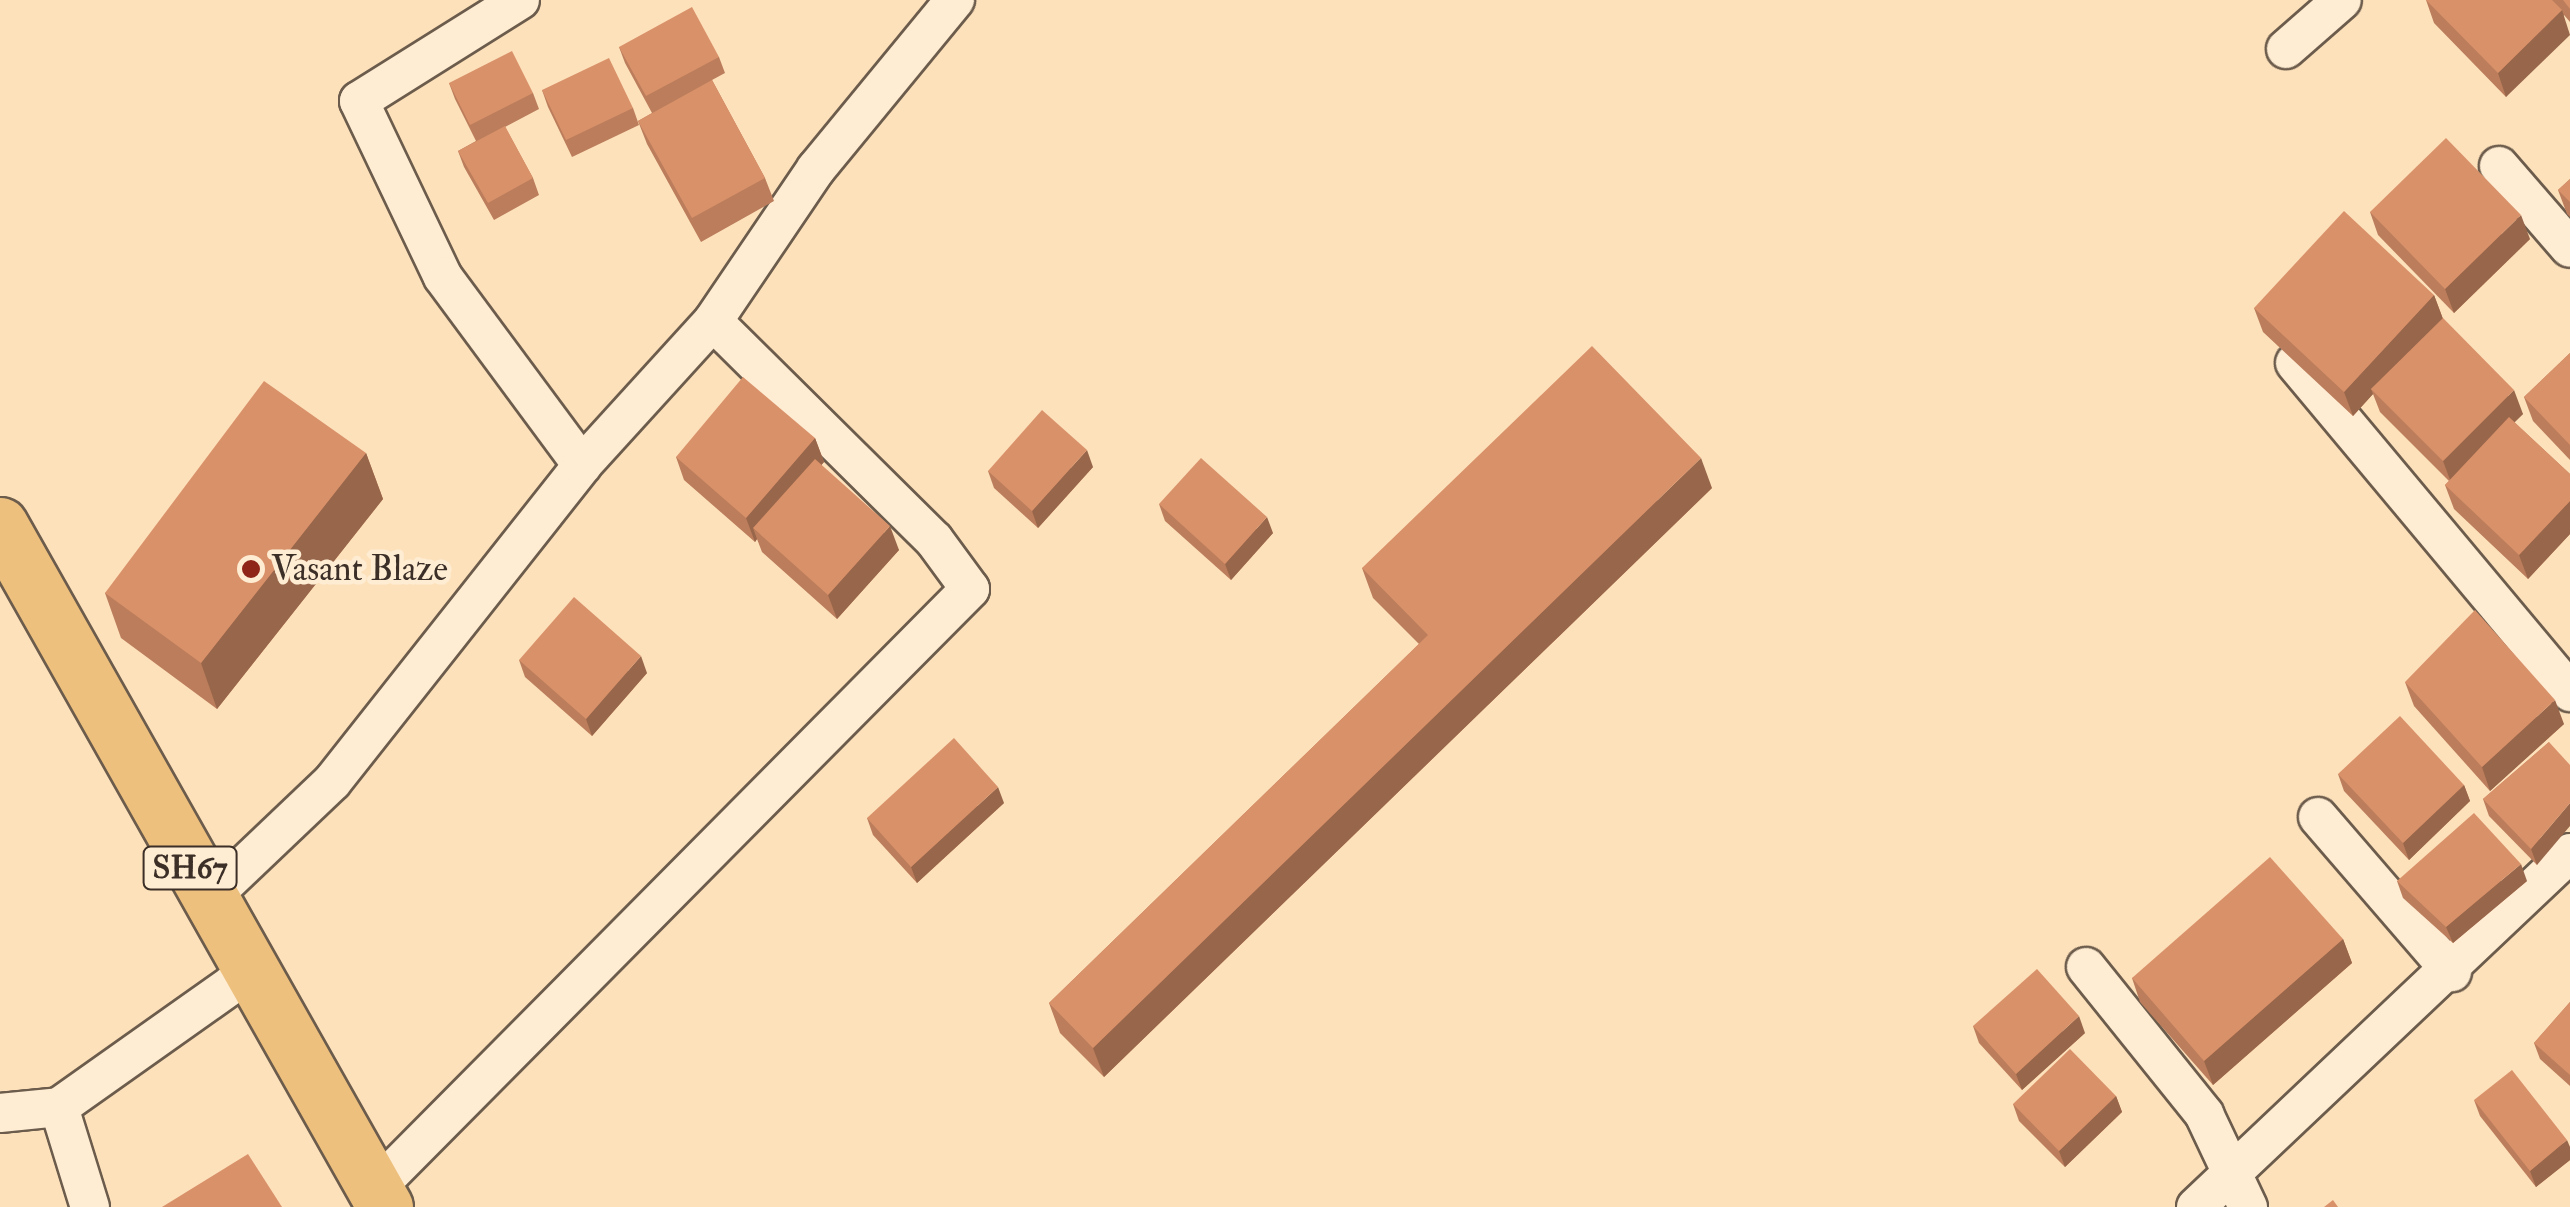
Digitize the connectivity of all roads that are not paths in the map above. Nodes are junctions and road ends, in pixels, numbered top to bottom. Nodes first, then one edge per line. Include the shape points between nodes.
1 (520, 0) edge
2 (955, 0) edge
3 (2342, 0) edge
4 (2286, 49) dead end
5 (2499, 166) dead end
6 (2570, 248) edge
7 (713, 322) junction
8 (2295, 362) edge
9 (582, 465) junction
10 (0, 525) edge
11 (2570, 692) edge
12 (2318, 817) dead end
13 (2570, 853) edge
14 (208, 900) junction
15 (2086, 967) dead end
16 (250, 972) junction
17 (2452, 972) junction
18 (59, 1107) junction
19 (0, 1113) edge
20 (2239, 1193) edge
21 (380, 1198) edge
22 (90, 1207) edge
23 (2196, 1207) edge

1 - 9 street via 358,101 443,277
2 - 7 street via 816,169
3 - 4 street
5 - 6 street
7 - 9 street
7 - 21 street via 934,540 970,589
8 - 11 street
9 - 14 street via 332,782
10 - 14 main road, SH67
12 - 17 street
13 - 17 street
14 - 16 main road, SH67
15 - 20 street via 2204,1114
16 - 18 street
16 - 21 main road, SH67
17 - 20 street
18 - 19 street
18 - 22 street
20 - 23 street

